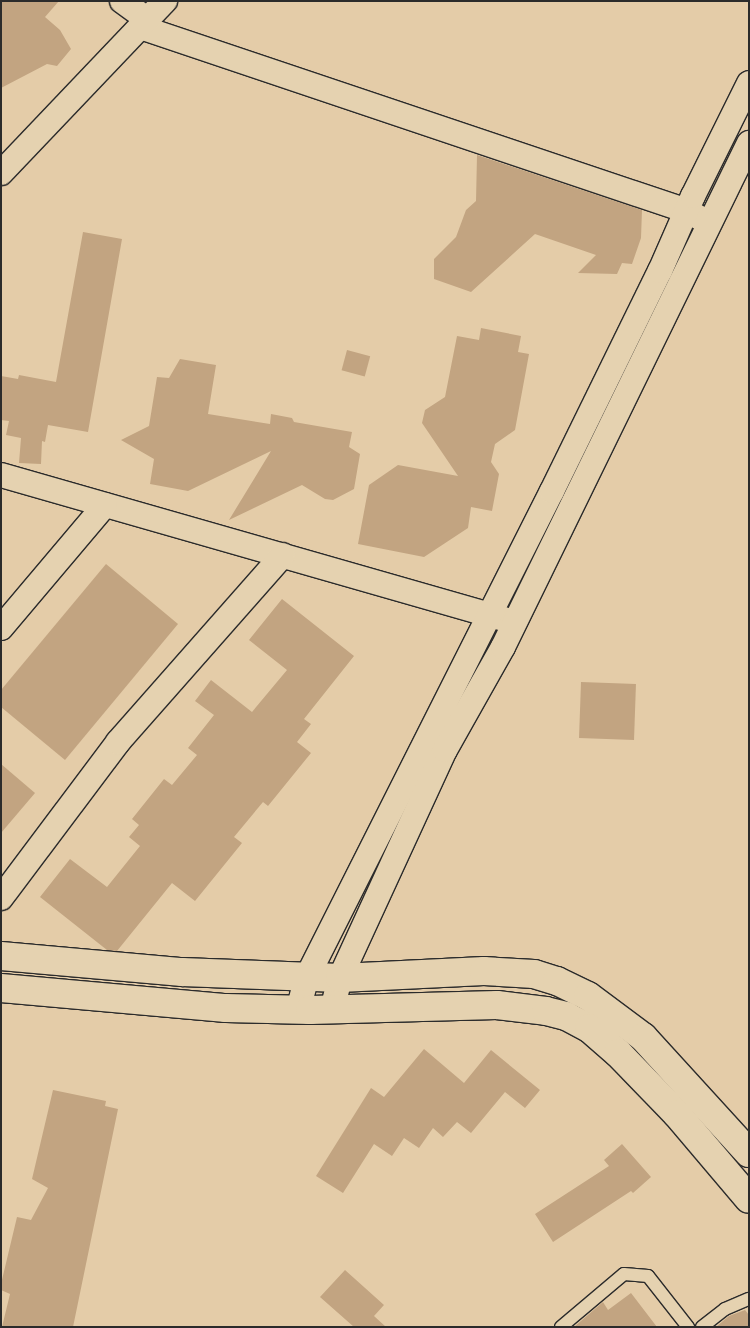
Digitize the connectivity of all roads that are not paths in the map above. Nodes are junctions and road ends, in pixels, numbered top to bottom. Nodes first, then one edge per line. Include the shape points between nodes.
1 (122, 1) edge
2 (165, 1) edge
3 (144, 23) junction
4 (749, 83) edge
5 (749, 143) edge
6 (1, 173) edge
7 (687, 211) junction
8 (709, 223) junction
9 (1, 475) edge
10 (104, 505) junction
11 (283, 555) junction
12 (490, 615) junction
13 (514, 623) junction
14 (1, 628) edge
15 (1, 898) edge
16 (1, 956) edge
17 (307, 977) junction
18 (340, 978) junction
19 (1, 988) edge
20 (298, 1010) junction
21 (332, 1010) junction
22 (749, 1153) edge
23 (749, 1198) edge
24 (749, 1299) edge
25 (561, 1327) edge
26 (688, 1327) edge
27 (702, 1327) edge

1 - 3 street
2 - 3 street
3 - 6 street
3 - 7 street
4 - 7 street
5 - 8 street
7 - 8 street
7 - 12 street
8 - 13 street
9 - 10 street
10 - 11 street
10 - 14 street
11 - 12 street
11 - 15 street via 118,742
12 - 13 street
12 - 17 street
13 - 18 street via 446,750
16 - 17 main road via 182,972
17 - 18 main road
17 - 20 street
18 - 21 street
18 - 22 main road via 484,971 534,974 556,981 588,996 643,1036
19 - 20 main road via 226,1008
20 - 21 main road
21 - 23 main road via 497,1005 566,1016 588,1028 618,1053 678,1114
24 - 27 lane via 725,1309
25 - 26 lane via 624,1274 648,1276

